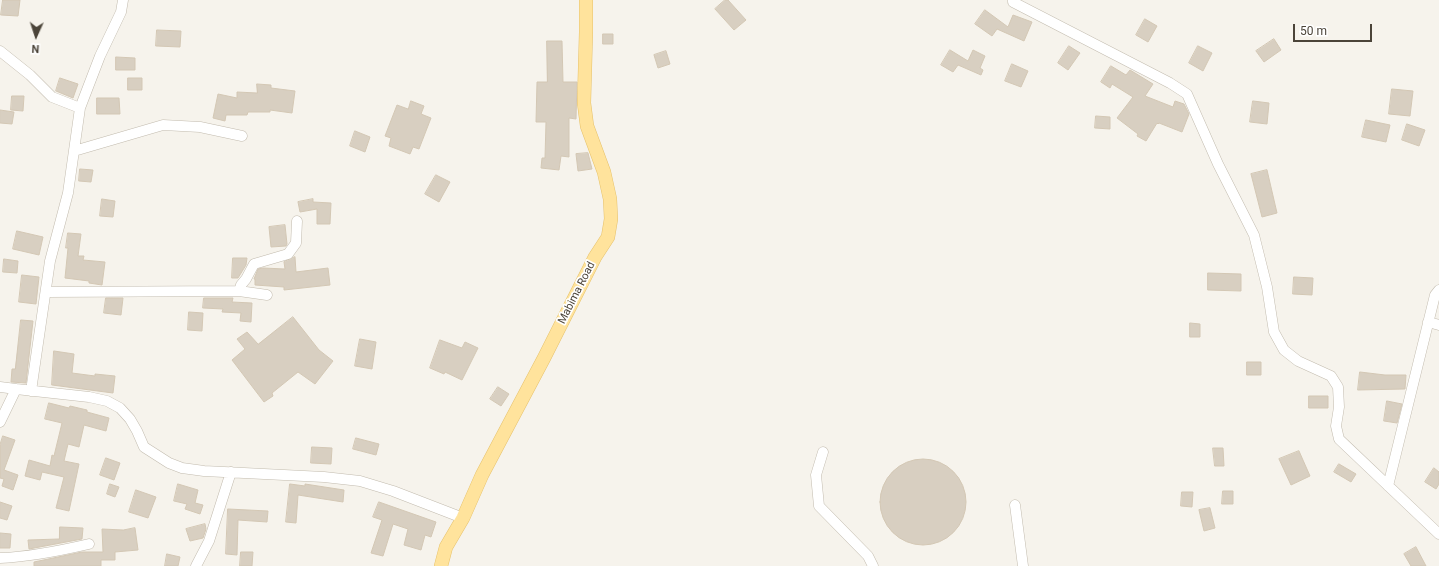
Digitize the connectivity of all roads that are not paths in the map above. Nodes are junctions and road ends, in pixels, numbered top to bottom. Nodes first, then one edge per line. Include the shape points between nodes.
1 (123, 0) edge
2 (586, 0) edge
3 (1013, 0) edge
4 (0, 51) edge
5 (80, 108) junction
6 (242, 136) dead end
7 (74, 151) junction
8 (296, 221) dead end
9 (1439, 290) edge
10 (239, 291) junction
11 (46, 292) junction
12 (267, 295) dead end
13 (1428, 322) junction
14 (1439, 325) edge
15 (0, 387) edge
16 (16, 389) junction
17 (31, 391) junction
18 (0, 422) edge
19 (822, 452) dead end
20 (231, 472) junction
21 (1388, 486) junction
22 (1015, 505) dead end
23 (463, 518) junction
24 (1439, 534) edge
25 (89, 544) dead end
26 (868, 556) junction
27 (0, 558) edge
28 (196, 566) edge
29 (441, 566) edge
30 (863, 566) edge
31 (873, 566) edge
32 (1023, 566) edge

1 - 5 street via 121,12 100,56
2 - 23 main road, Mabima Road via 584,103 587,126 604,172 610,200 611,219 608,237 595,257 505,430
3 - 21 street via 1187,94 1218,164 1254,235 1267,287 1274,332 1284,350 1298,361 1332,376 1338,387 1340,407 1336,426 1339,439
4 - 5 street via 52,97
5 - 7 street
6 - 7 street via 200,127 163,125
7 - 11 street via 68,194 50,261
8 - 10 street via 296,243 288,254 254,264
9 - 13 street via 1435,295
10 - 11 street
10 - 12 street
11 - 17 street
13 - 14 street
13 - 21 street
15 - 16 street
16 - 17 street
16 - 18 street
17 - 20 street via 107,401 120,408 130,419 144,447 169,463 182,468
19 - 26 street via 816,475 819,506
20 - 23 street via 360,481
20 - 28 street via 209,541
21 - 24 street
22 - 32 street
23 - 29 main road, Mabima Road via 446,547
25 - 27 street via 47,553
26 - 30 street
26 - 31 street

